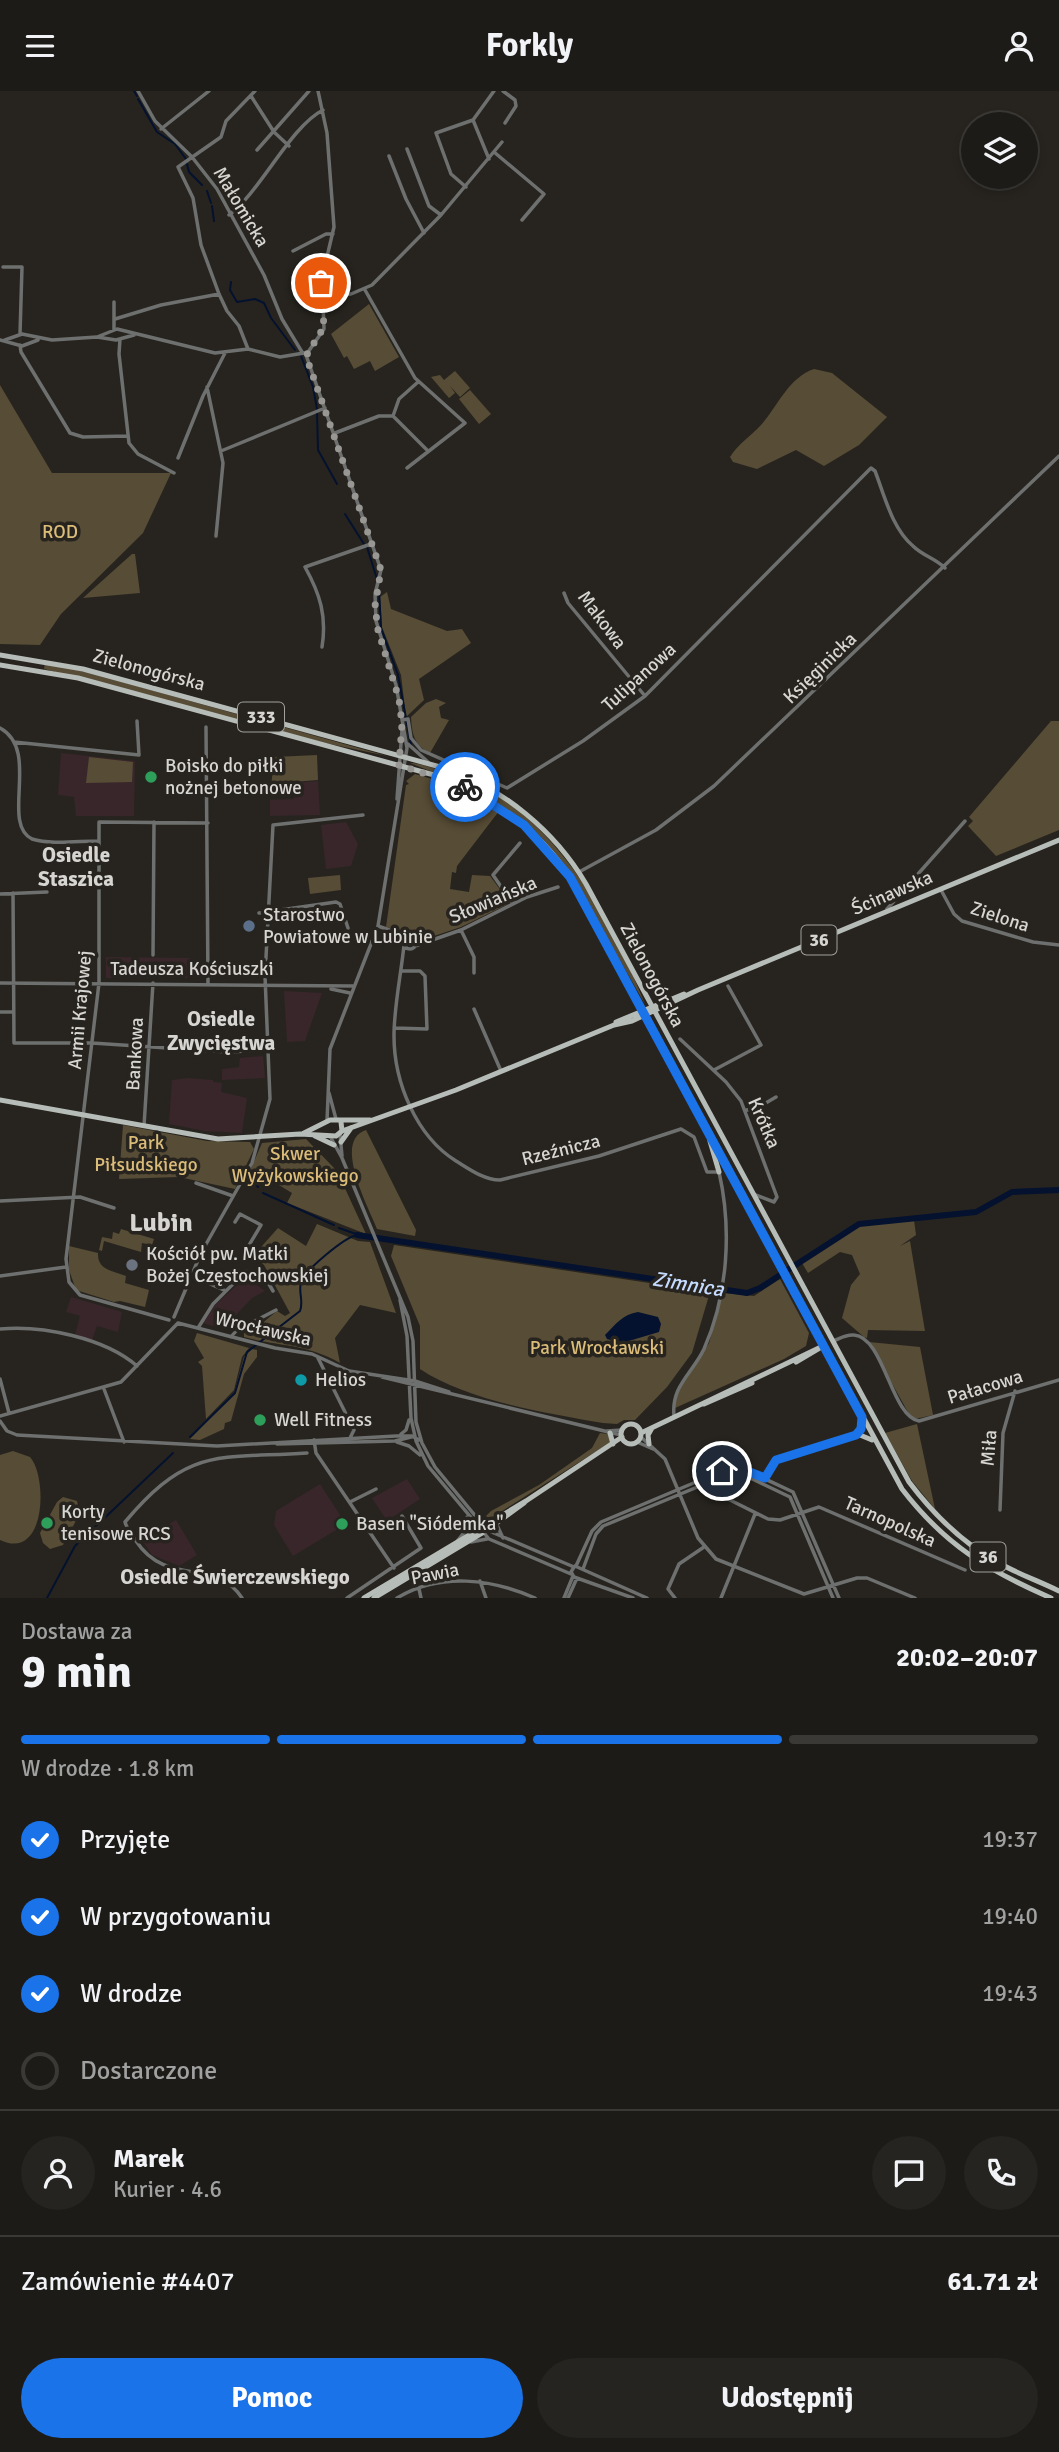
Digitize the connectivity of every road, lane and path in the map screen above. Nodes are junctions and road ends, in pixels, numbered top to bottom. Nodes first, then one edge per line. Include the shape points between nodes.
1 (138, 91) edge
2 (209, 91) edge
3 (255, 91) edge
4 (309, 91) edge
5 (318, 91) edge
6 (494, 91) edge
7 (503, 91) edge
8 (251, 96) junction
9 (323, 110) junction
10 (473, 120) junction
11 (505, 123) dead end
12 (161, 129) junction
13 (274, 132) junction
14 (502, 142) dead end
15 (289, 146) junction
16 (407, 149) dead end
17 (257, 150) dead end
18 (494, 152) junction
19 (389, 156) dead end
20 (192, 157) junction
21 (489, 159) junction
22 (466, 187) junction
23 (229, 215) junction
24 (441, 215) junction
25 (522, 221) dead end
26 (424, 233) junction
27 (333, 234) junction
28 (293, 251) dead end
29 (4, 267) dead end
30 (365, 290) junction
31 (219, 294) junction
32 (322, 296) junction
33 (114, 302) dead end
34 (115, 319) junction
35 (117, 335) junction
36 (2, 339) edge
37 (22, 340) junction
38 (248, 349) junction
39 (225, 353) junction
40 (304, 353) junction
41 (418, 382) junction
42 (207, 387) junction
43 (325, 408) junction
44 (393, 416) junction
45 (335, 433) junction
46 (127, 436) junction
47 (221, 451) junction
48 (428, 451) junction
49 (1059, 456) edge
50 (178, 458) dead end
51 (407, 468) dead end
52 (174, 473) dead end
53 (216, 536) dead end
54 (371, 544) junction
55 (945, 568) junction
56 (564, 593) dead end
57 (323, 647) dead end
58 (0, 655) edge
59 (0, 665) edge
60 (645, 696) junction
61 (137, 721) dead end
62 (404, 721) junction
63 (206, 727) dead end
64 (0, 728) edge
65 (14, 742) junction
66 (407, 743) junction
67 (403, 756) junction
68 (430, 763) junction
69 (401, 766) junction
70 (418, 770) junction
71 (402, 780) junction
72 (397, 801) junction
73 (363, 815) dead end
74 (965, 821) dead end
75 (154, 822) junction
76 (208, 823) junction
77 (1059, 840) edge
78 (99, 841) junction
79 (520, 842) dead end
80 (579, 872) junction
81 (558, 887) dead end
82 (941, 890) junction
83 (47, 892) dead end
84 (13, 893) junction
85 (0, 894) edge
86 (513, 904) junction
87 (887, 909) dead end
88 (268, 911) junction
89 (259, 913) dead end
90 (378, 926) junction
91 (348, 927) dead end
92 (461, 930) junction
93 (396, 932) junction
94 (412, 938) junction
95 (438, 938) junction
96 (404, 944) junction
97 (1059, 945) edge
98 (413, 947) junction
99 (153, 955) dead end
100 (403, 962) junction
101 (401, 971) junction
102 (474, 973) dead end
103 (0, 983) edge
104 (14, 983) junction
105 (99, 983) junction
106 (153, 983) junction
107 (208, 983) junction
108 (265, 983) junction
109 (355, 985) junction
110 (728, 986) dead end
111 (342, 990) junction
112 (351, 992) junction
113 (632, 992) junction
114 (644, 993) junction
115 (347, 1003) junction
116 (667, 1003) junction
117 (474, 1009) dead end
118 (653, 1009) junction
119 (0, 1011) edge
120 (13, 1012) junction
121 (643, 1013) junction
122 (631, 1018) junction
123 (660, 1023) junction
124 (394, 1028) junction
125 (652, 1028) junction
126 (680, 1039) dead end
127 (93, 1043) junction
128 (150, 1049) junction
129 (268, 1050) junction
130 (713, 1070) junction
131 (501, 1071) junction
132 (328, 1087) junction
133 (776, 1097) dead end
134 (0, 1100) edge
135 (410, 1107) junction
136 (746, 1109) junction
137 (85, 1114) junction
138 (370, 1120) junction
139 (338, 1121) junction
140 (325, 1123) junction
141 (144, 1126) junction
142 (351, 1128) junction
143 (707, 1131) junction
144 (341, 1133) junction
145 (300, 1134) junction
146 (312, 1135) junction
147 (327, 1135) junction
148 (259, 1138) junction
149 (341, 1142) junction
150 (334, 1145) junction
151 (342, 1158) junction
152 (719, 1172) junction
153 (196, 1183) dead end
154 (753, 1194) junction
155 (233, 1196) junction
156 (73, 1198) junction
157 (0, 1199) edge
158 (114, 1208) dead end
159 (235, 1222) dead end
160 (245, 1252) dead end
161 (66, 1267) junction
162 (246, 1271) dead end
163 (190, 1275) junction
164 (0, 1276) edge
165 (266, 1279) dead end
166 (226, 1291) junction
167 (273, 1291) dead end
168 (400, 1299) junction
169 (275, 1310) dead end
170 (174, 1317) junction
171 (178, 1322) junction
172 (170, 1323) junction
173 (198, 1328) junction
174 (0, 1329) edge
175 (231, 1337) junction
176 (832, 1342) junction
177 (823, 1346) junction
178 (317, 1356) junction
179 (328, 1362) junction
180 (138, 1366) junction
181 (338, 1367) junction
182 (327, 1374) junction
183 (380, 1376) junction
184 (0, 1379) edge
185 (1059, 1380) edge
186 (397, 1382) junction
187 (409, 1382) junction
188 (415, 1383) junction
189 (104, 1389) junction
190 (1016, 1391) junction
191 (409, 1394) junction
192 (9, 1413) junction
193 (410, 1416) junction
194 (674, 1416) junction
195 (862, 1417) junction
196 (0, 1418) edge
197 (654, 1425) junction
198 (418, 1431) junction
199 (608, 1432) junction
200 (639, 1435) junction
201 (856, 1435) junction
202 (415, 1436) junction
203 (622, 1436) junction
204 (350, 1438) junction
205 (396, 1438) junction
206 (839, 1440) joint
207 (315, 1441) junction
208 (421, 1441) junction
209 (124, 1442) junction
210 (874, 1442) junction
211 (613, 1444) junction
212 (649, 1444) junction
213 (217, 1446) junction
214 (603, 1452) junction
215 (658, 1452) junction
216 (307, 1453) dead end
217 (217, 1458) junction
218 (424, 1458) junction
219 (717, 1476) junction
220 (764, 1481) junction
221 (376, 1489) dead end
222 (679, 1492) junction
223 (526, 1501) junction
224 (350, 1502) junction
225 (1000, 1510) dead end
226 (464, 1512) junction
227 (801, 1513) junction
228 (755, 1514) junction
229 (402, 1516) dead end
230 (496, 1523) junction
231 (156, 1529) dead end
232 (482, 1529) junction
233 (489, 1539) junction
234 (505, 1539) junction
235 (136, 1541) junction
236 (459, 1543) junction
237 (704, 1547) junction
238 (575, 1566) junction
239 (733, 1567) junction
240 (394, 1568) junction
241 (583, 1570) junction
242 (965, 1570) dead end
243 (575, 1576) junction
244 (480, 1581) junction
245 (831, 1585) junction
246 (419, 1588) junction
247 (1059, 1591) edge
248 (242, 1598) edge
249 (346, 1598) edge
250 (364, 1598) edge
251 (374, 1598) edge
252 (397, 1598) edge
253 (421, 1598) edge
254 (486, 1598) edge
255 (535, 1598) edge
256 (566, 1598) edge
257 (632, 1598) edge
258 (648, 1598) edge
259 (675, 1598) edge
260 (721, 1598) edge
261 (834, 1598) edge
262 (839, 1598) edge
263 (915, 1598) edge
264 (1051, 1598) edge

1 - 12 street
2 - 12 street
3 - 8 street
4 - 13 street
5 - 9 street
6 - 10 street
7 - 11 street via 516,106
8 - 13 street
8 - 20 street via 226,121 221,137
9 - 15 street
9 - 27 street
10 - 21 street
10 - 22 street via 436,133 451,174
12 - 20 street
13 - 15 street
13 - 17 street
14 - 18 street
15 - 23 street
16 - 24 street via 429,206
18 - 21 street
18 - 25 street via 544,194
19 - 26 street
20 - 23 street, Małomicka
20 - 31 street, Małomicka via 180,164 178,171 193,198 201,245
21 - 22 street
22 - 24 street
23 - 40 street, Małomicka
24 - 26 street
26 - 30 street
27 - 28 street
27 - 32 street
29 - 37 street via 22,267
30 - 32 street
30 - 41 street
31 - 34 street
31 - 38 street, Małomicka
32 - 40 street via 323,331
33 - 34 street
34 - 35 street
35 - 37 street
35 - 39 street
35 - 46 street
36 - 37 street
37 - 46 street via 25,356 70,433
38 - 39 street
38 - 40 street via 279,357
39 - 42 street
40 - 43 street, Małomicka
41 - 44 street via 399,398
41 - 48 street via 465,423
42 - 47 street
42 - 50 street
43 - 45 street, Małomicka
43 - 47 street
44 - 45 street via 379,416
44 - 48 street
45 - 54 street, Małomicka
46 - 52 street via 138,454
47 - 53 street
48 - 51 street
49 - 55 street, Księginicka
54 - 57 street via 305,567 323,608
54 - 62 street, Małomicka via 382,573 375,596 377,626
55 - 60 street, Tulipanowa via 907,541 891,516 875,471 868,469
55 - 80 street, Księginicka via 693,804
56 - 60 street, Makowa
58 - 67 main road, Zielonogórska / 333 via 83,669
59 - 69 main road, Zielonogórska / 333 via 89,680
60 - 62 street, Tulipanowa via 583,741 505,788 421,750
61 - 65 street via 139,755
62 - 66 street, Małomicka
62 - 67 street, Małomicka
63 - 76 street
64 - 65 street
65 - 78 street via 12,811 22,834 38,841
66 - 67 street, Małomicka
66 - 68 street
67 - 68 main road, Zielonogórska / 333
67 - 69 street
68 - 80 main road, Zielonogórska / 333 via 468,777 514,805 544,830
69 - 70 main road, Zielonogórska / 333
69 - 71 street
69 - 72 street
70 - 71 street
70 - 113 main road, Zielonogórska / 333 via 482,796 539,840 575,885
71 - 72 street
72 - 90 street
73 - 88 street via 273,825
74 - 87 street, Ścinawska
75 - 76 street
75 - 78 street, Armii Krajowej via 99,822
75 - 99 street
76 - 107 street
77 - 82 main road, Ścinawska / 36
78 - 105 street, Armii Krajowej
79 - 86 street via 492,875
80 - 114 main road, Zielonogórska / 333
81 - 86 street, Słowiańska
82 - 97 street, Zielona via 962,921 1032,942
82 - 116 main road, Ścinawska / 36
83 - 84 street
84 - 85 street
84 - 104 street
86 - 92 street, Słowiańska
88 - 89 street
88 - 91 street via 336,902
88 - 108 street
90 - 93 street
90 - 109 street
92 - 95 street, Słowiańska
92 - 102 street via 474,957
93 - 94 street
93 - 96 street
94 - 95 street
94 - 96 street
94 - 98 street
95 - 98 street, Słowiańska
96 - 98 street
96 - 100 street
98 - 100 street
100 - 101 street
101 - 124 street
101 - 124 street via 421,971 425,976 427,1030
103 - 104 street, Tadeusza Kościuszki
104 - 105 street, Tadeusza Kościuszki
104 - 120 street
105 - 106 street, Tadeusza Kościuszki
105 - 127 street, Armii Krajowej
106 - 107 street, Tadeusza Kościuszki
106 - 128 street, Bankowa
107 - 108 street, Tadeusza Kościuszki
108 - 111 street, Tadeusza Kościuszki
108 - 129 street
109 - 111 street, Tadeusza Kościuszki
109 - 112 street
110 - 130 street via 761,1045
111 - 112 street, Tadeusza Kościuszki
111 - 115 street
112 - 115 street
113 - 121 main road, Zielonogórska / 333
113 - 122 main road
114 - 116 main road
114 - 118 main road, Zielonogórska / 333
115 - 132 street via 330,1049
116 - 118 main road, Ścinawska / 36
116 - 123 main road
117 - 131 street
118 - 121 main road, 36
118 - 123 main road, Zielonogórska / 333
119 - 120 street
120 - 127 street via 14,1043
121 - 122 main road
121 - 125 main road, Zielonogórska / 36
122 - 125 main road
122 - 131 main road
123 - 154 main road, Zielonogórska / 36
124 - 135 street via 397,1065
125 - 143 main road, Zielonogórska / 36
126 - 130 street, Krótka
127 - 128 street
127 - 137 street, Armii Krajowej
128 - 129 street
128 - 141 street, Bankowa
129 - 148 street via 270,1099
130 - 136 street, Krótka
131 - 135 main road
132 - 139 street
132 - 140 street
133 - 136 street via 754,1110
134 - 137 main road
135 - 138 main road
135 - 152 street, Rzeźnicza via 444,1153 489,1179 599,1156 681,1129 694,1137 707,1172
136 - 154 street, Krótka via 777,1197 774,1202
137 - 141 main road
137 - 156 street, Armii Krajowej
138 - 139 main road
138 - 142 main road
139 - 140 main road
139 - 144 main road
140 - 145 main road
140 - 147 main road
141 - 148 main road via 218,1139
142 - 144 main road
142 - 149 main road
143 - 152 main road
143 - 177 main road, Zielonogórska / 36
144 - 147 main road
144 - 149 street
145 - 146 main road
145 - 148 main road
146 - 147 main road
146 - 150 main road
147 - 150 street
148 - 155 street via 252,1163
149 - 151 street
150 - 151 street
151 - 168 street
152 - 194 street via 726,1220 722,1285 704,1349 674,1394
153 - 155 street
154 - 176 main road, Zielonogórska / 36
155 - 163 street
156 - 157 street
156 - 158 street
156 - 161 street, Armii Krajowej
159 - 160 street via 240,1214 261,1225
161 - 164 street
161 - 172 street via 71,1287 80,1295
162 - 166 street
163 - 166 street
163 - 170 street
165 - 167 street
166 - 173 street
168 - 187 street
168 - 188 street via 410,1323
169 - 175 street
170 - 171 street
170 - 172 street
171 - 172 street
171 - 173 street, Wrocławska
172 - 180 street
173 - 175 street, Wrocławska
174 - 180 street via 80,1339
175 - 178 street, Wrocławska
176 - 177 main road
176 - 190 street, Pałacowa via 850,1335 861,1338 873,1351 907,1414 919,1421
176 - 247 main road, Zielonogórska / 36 via 903,1472 932,1510 978,1551
177 - 194 main road
177 - 195 main road, Zielonogórska / 36
178 - 179 street, Wrocławska
178 - 182 street
179 - 181 street, Wrocławska
179 - 182 street
180 - 189 street via 121,1382
181 - 182 street
181 - 183 street, Wrocławska
182 - 204 street via 354,1430
183 - 186 street, Wrocławska
183 - 187 street, Wrocławska
184 - 192 street
185 - 190 street, Pałacowa
186 - 187 street, Wrocławska
186 - 191 street
187 - 188 street, Wrocławska
187 - 191 street
188 - 198 street
188 - 199 street, Wrocławska
189 - 192 street
189 - 209 street
190 - 225 street, Miła via 1001,1448
191 - 193 street
192 - 196 street
193 - 202 street
193 - 205 street via 406,1430
194 - 197 main road
195 - 201 main road
195 - 210 main road, Zielonogórska / 36
196 - 209 street via 7,1431 24,1437
197 - 200 main road
197 - 212 main road via 648,1434
198 - 202 street
198 - 208 street
199 - 203 street, Wrocławska
199 - 211 main road
200 - 203 main road
200 - 203 main road via 631,1425
200 - 212 street
200 - 215 street
201 - 206 main road
201 - 210 main road
202 - 205 street
202 - 208 street
202 - 218 street
203 - 211 main road
203 - 214 main road
204 - 205 street
204 - 207 street
205 - 207 street
205 - 218 street
206 - 220 street via 776,1460
207 - 213 street
207 - 224 street via 316,1453
208 - 232 street
209 - 213 street
210 - 264 main road, Zielonogórska / 36 via 902,1489 946,1538 984,1566
211 - 214 main road
212 - 215 street
213 - 217 street
214 - 223 main road
215 - 222 street
216 - 217 street
217 - 235 street via 179,1470 127,1520
218 - 226 street
219 - 220 street via 739,1468
219 - 222 street
219 - 228 street via 728,1499
220 - 227 street via 790,1497
221 - 224 street
222 - 237 street
222 - 238 street via 601,1522
222 - 241 street via 601,1528
223 - 230 main road
223 - 232 main road
224 - 240 street
226 - 232 street
226 - 236 street via 468,1527
227 - 228 street, Tarnopolska via 780,1520
227 - 242 street, Tarnopolska via 820,1507
227 - 245 street
228 - 239 street
229 - 240 street via 421,1548
230 - 232 main road
230 - 234 street
231 - 235 street
232 - 233 street
232 - 234 street
232 - 236 main road
233 - 236 street
233 - 243 street
234 - 238 street
235 - 248 street via 160,1565 217,1577
236 - 250 main road
236 - 251 main road
237 - 239 street
237 - 259 street via 679,1563 668,1589
238 - 241 street
238 - 243 street
239 - 245 street via 804,1594
239 - 260 street
240 - 249 street
241 - 243 street
241 - 258 street
243 - 256 street
243 - 257 street
244 - 246 street, Pawia
244 - 254 street, Pawia
244 - 255 street, Pawia via 504,1584
245 - 261 street
245 - 262 street
245 - 263 street via 867,1578
246 - 252 street, Pawia
246 - 253 street

